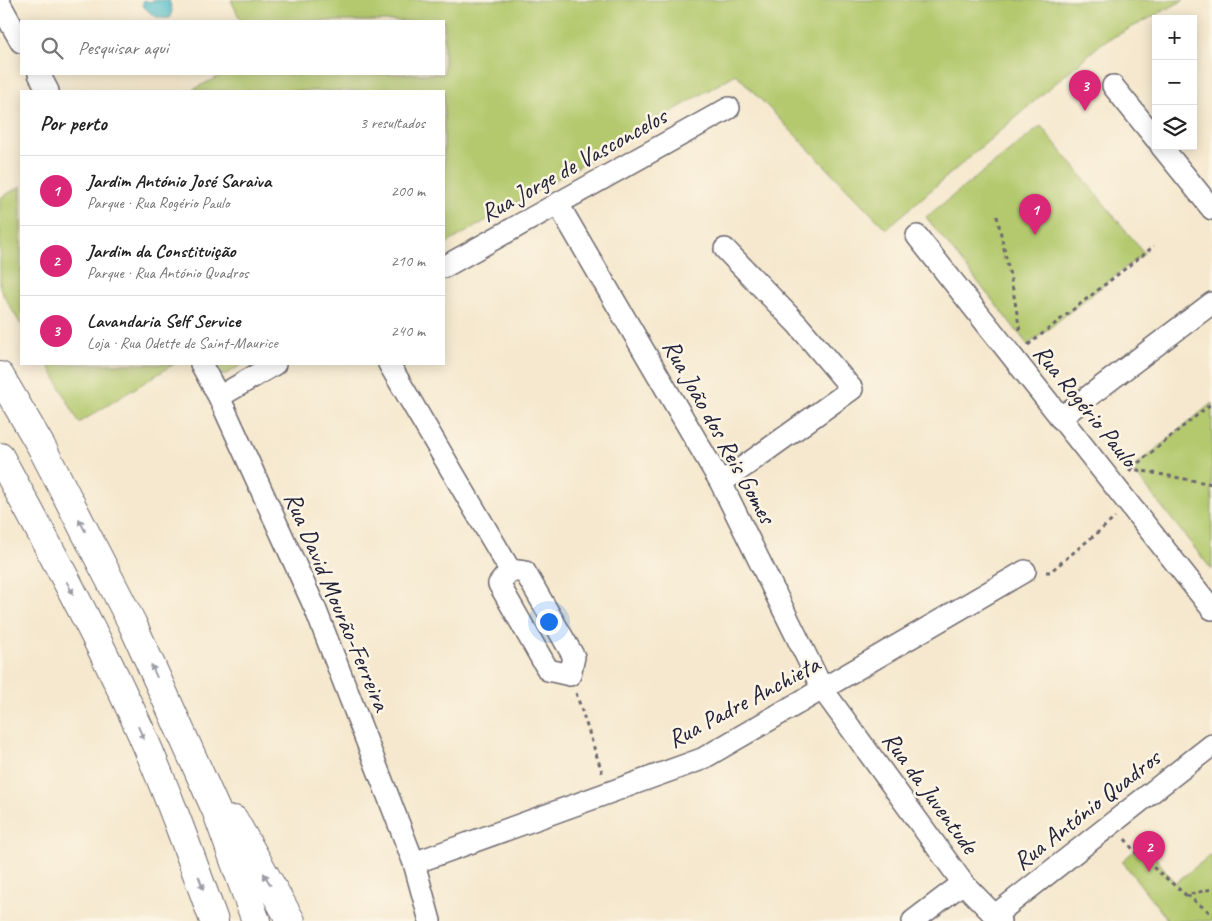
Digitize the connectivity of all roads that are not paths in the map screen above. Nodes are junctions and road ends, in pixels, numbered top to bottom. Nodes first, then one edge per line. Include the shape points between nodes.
1 (0, 4) edge
2 (20, 40) edge
3 (40, 75) edge
4 (1113, 86) dead end
5 (47, 90) edge
6 (729, 108) dead end
7 (1152, 134) edge
8 (1164, 150) edge
9 (558, 204) junction
10 (1212, 209) edge
11 (917, 236) dead end
12 (725, 249) dead end
13 (445, 266) edge
14 (1212, 302) edge
15 (202, 365) edge
16 (273, 365) edge
17 (390, 365) edge
18 (0, 376) edge
19 (220, 397) junction
20 (1060, 418) junction
21 (0, 457) edge
22 (721, 483) junction
23 (510, 570) junction
24 (1025, 571) road end
25 (1212, 608) edge
26 (823, 690) junction
27 (174, 715) junction
28 (1212, 745) edge
29 (414, 863) junction
30 (963, 883) junction
31 (997, 918) edge
32 (214, 921) edge
33 (256, 921) edge
34 (291, 921) edge
35 (430, 921) edge
36 (913, 921) edge

1 - 2 street
3 - 5 street
4 - 7 street
6 - 9 street, Rua Jorge de Vasconcelos
8 - 10 street
9 - 13 street, Rua Jorge de Vasconcelos
9 - 22 street, Rua João dos Reis Gomes
11 - 20 street, Rua Rogério Paulo via 1021,358
12 - 22 street via 798,325 852,389
14 - 20 street
15 - 19 street, Rua David Mourão-Ferreira
16 - 19 street
17 - 23 street
27 -> 18 highway via 132,623 41,446
19 - 29 street, Rua David Mourão-Ferreira via 315,608
20 - 25 street, Rua Rogério Paulo
21 -> 32 highway via 98,641 140,730 180,826
22 - 26 street, Rua João dos Reis Gomes
23 - 23 street via 525,572 574,657 570,675 548,670 499,584
24 - 26 street, Rua Padre Anchieta
26 - 29 street, Rua Padre Anchieta via 702,759
26 - 30 street, Rua da Juventude
27 - 33 highway via 216,810
34 -> 27 highway
28 - 31 street, Rua António Quadros
29 - 35 street, Rua David Mourão-Ferreira
30 - 31 street, Rua da Juventude
30 - 36 street

